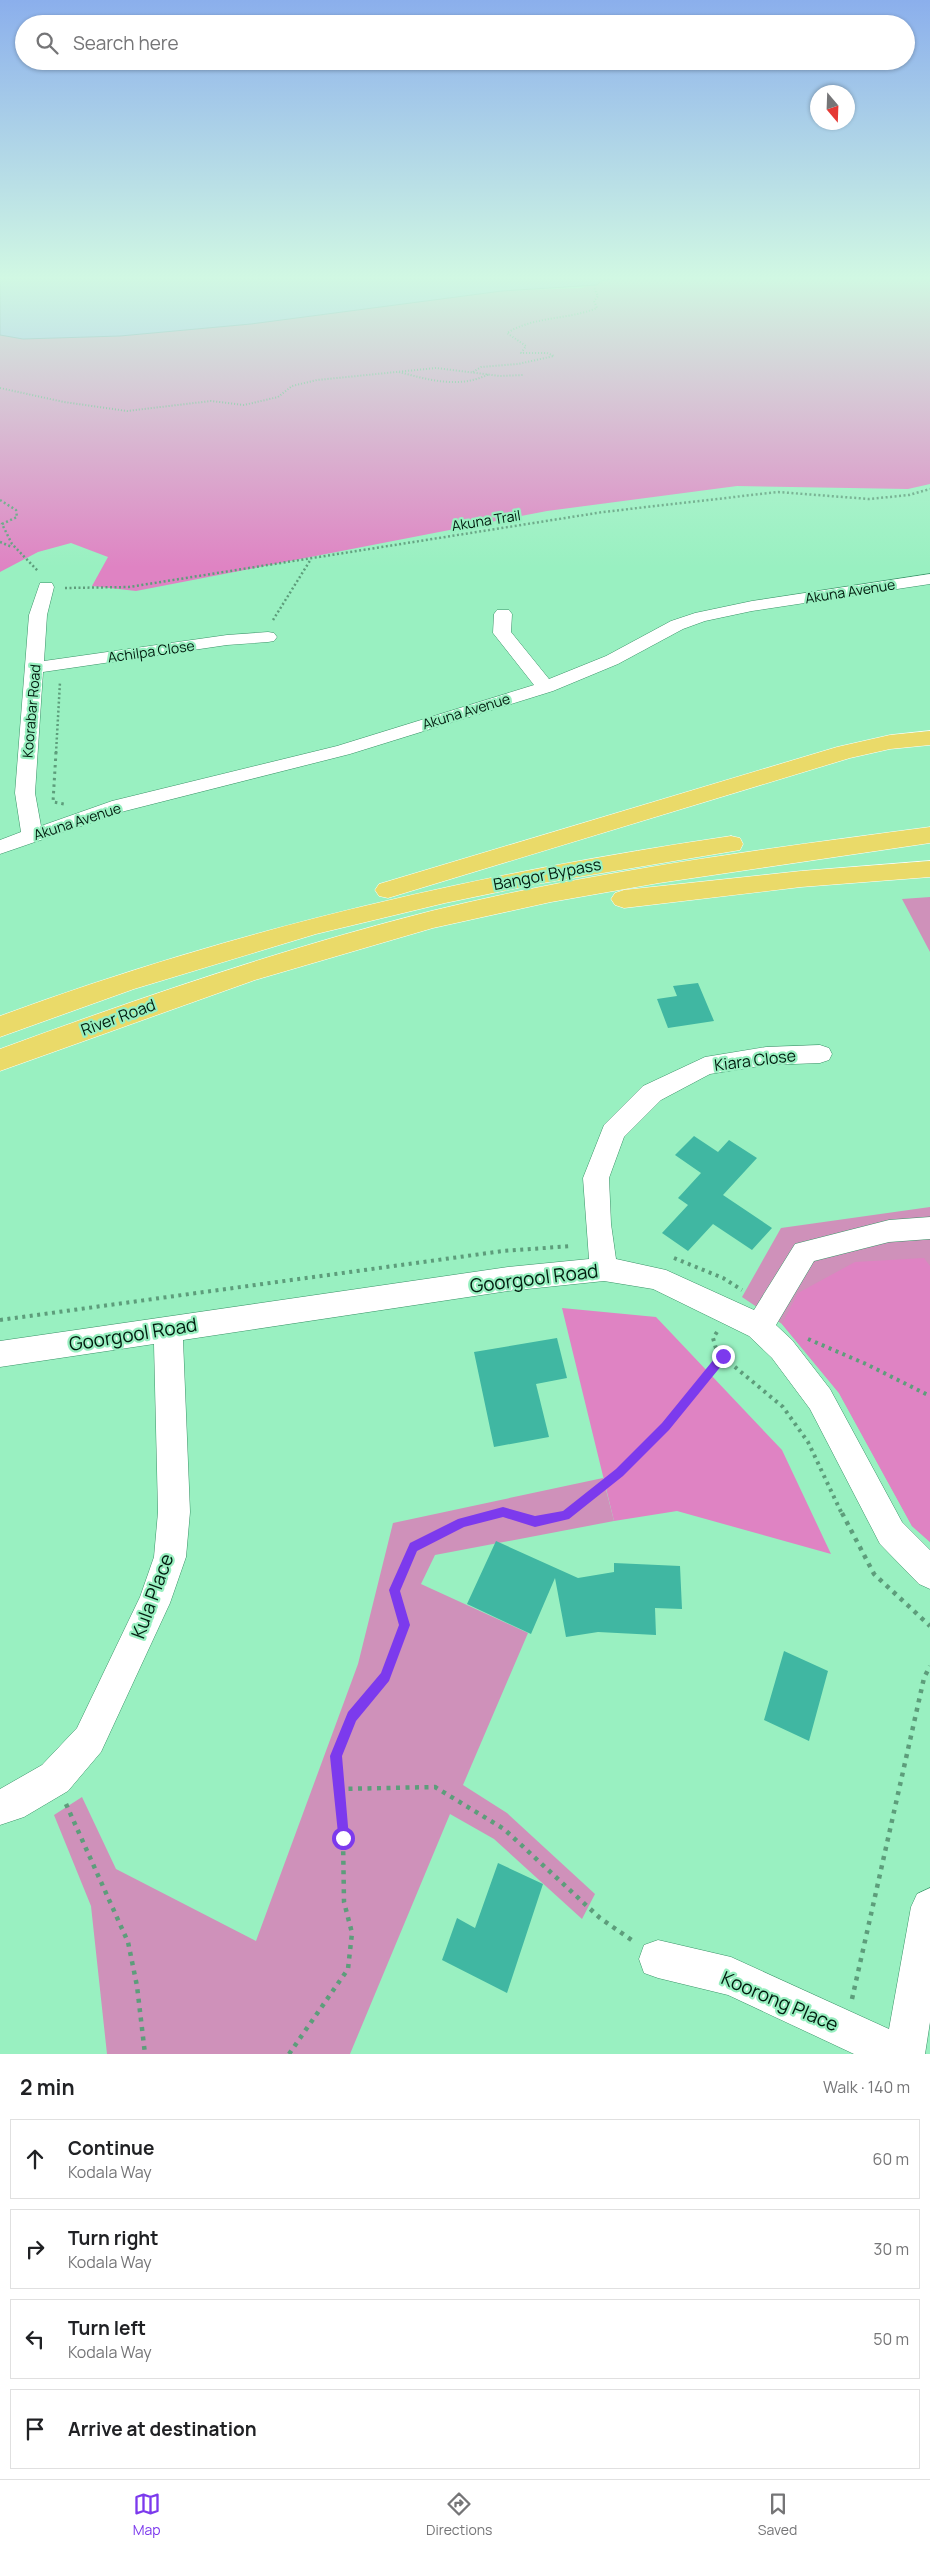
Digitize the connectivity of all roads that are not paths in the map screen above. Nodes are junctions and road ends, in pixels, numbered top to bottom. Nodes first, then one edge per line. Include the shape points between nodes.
1 (930, 579) edge
2 (46, 587) road end
3 (503, 614) dead end
4 (261, 637) road end
5 (36, 668) junction
6 (546, 687) junction
7 (930, 738) edge
8 (930, 816) edge
9 (30, 826) junction
10 (930, 835) edge
11 (0, 848) edge
12 (930, 869) edge
13 (170, 966) junction
14 (236, 976) junction
15 (0, 1027) edge
16 (820, 1054) dead end
17 (0, 1060) edge
18 (930, 1228) edge
19 (604, 1268) junction
20 (168, 1328) junction
21 (758, 1328) junction
22 (0, 1354) edge
23 (930, 1573) edge
24 (0, 1807) edge
25 (930, 1907) edge
26 (658, 1959) road end
27 (898, 2054) edge
28 (905, 2054) edge

1 - 6 street, Akuna Avenue via 752,606 702,617 677,625 612,660
2 - 5 street, Koorabar Road via 38,615
3 - 6 street via 502,633
4 - 5 street, Achilpa Close
5 - 9 street, Koorabar Road via 25,793
6 - 9 street, Akuna Avenue via 343,750
7 - 13 main road via 890,742 822,759 276,924
8 - 13 main road, Bangor Bypass via 604,863 509,881 367,912
9 - 11 street, Akuna Avenue
10 - 14 main road, Bangor Bypass via 755,859 496,905 329,948
12 - 14 main road via 801,879 570,906 441,930
13 - 15 main road, River Road
14 - 17 main road, River Road
16 - 19 street, Kiara Close via 766,1056 705,1066 652,1092 612,1132 596,1178
18 - 21 street via 888,1231 805,1252
19 - 20 street, Goorgool Road
19 - 21 street, Goorgool Road via 656,1278
20 - 22 street, Goorgool Road
20 - 24 street, Kula Place via 174,1512 170,1557 154,1603 89,1740 54,1778
21 - 23 street, Goorgool Road via 782,1348 820,1399 891,1533
25 - 28 street
26 - 27 street, Koorong Place via 732,1976

